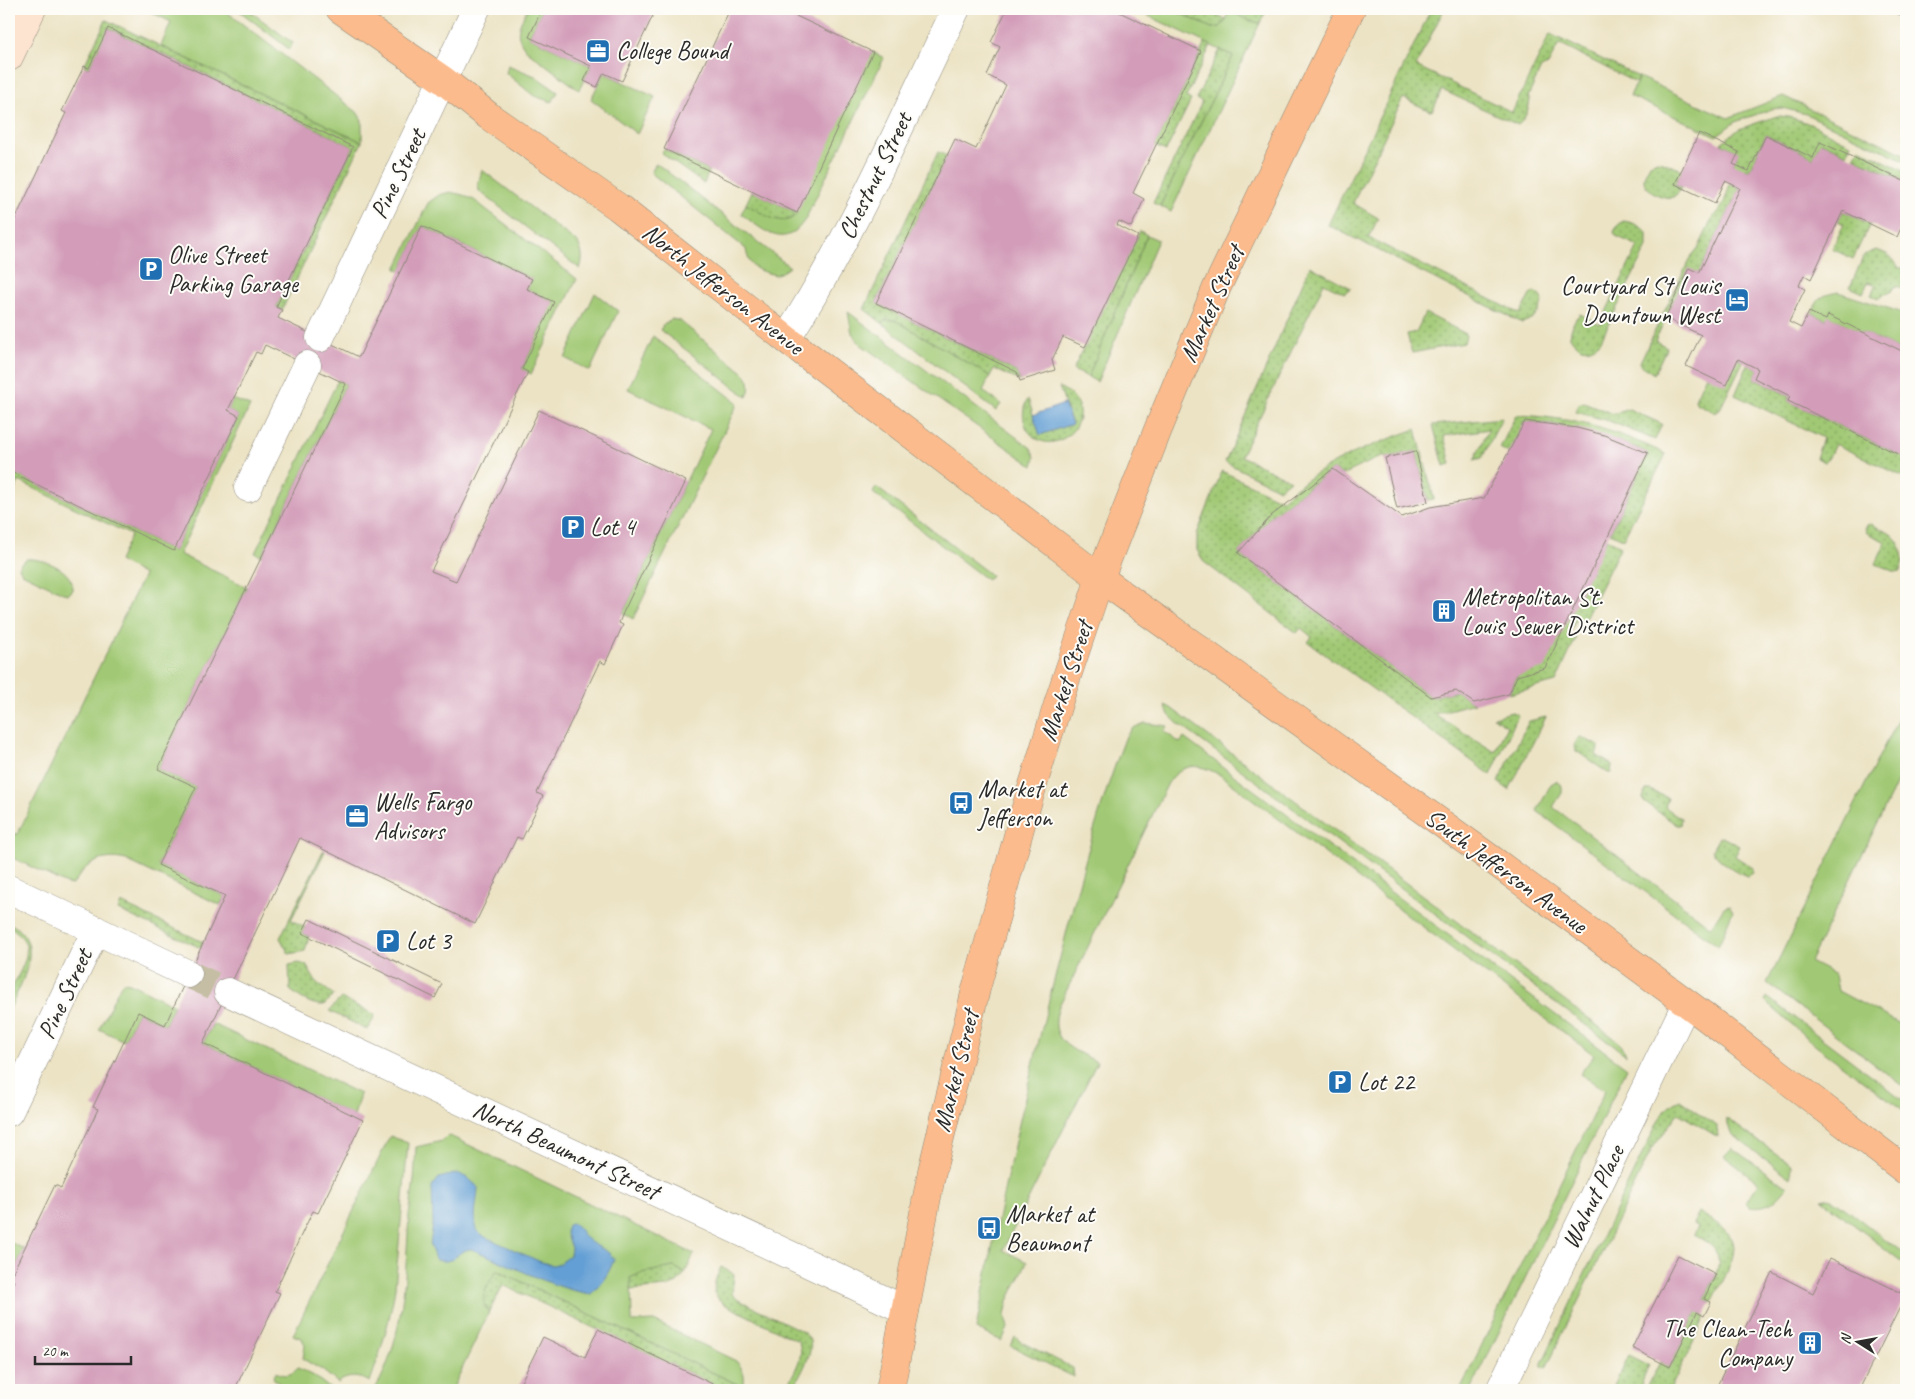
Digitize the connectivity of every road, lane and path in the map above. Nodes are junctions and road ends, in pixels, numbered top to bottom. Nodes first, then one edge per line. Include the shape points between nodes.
1 (32, 9) edge
2 (340, 9) edge
3 (476, 9) edge
4 (956, 9) edge
5 (1351, 9) edge
6 (9, 57) edge
7 (443, 80) junction
8 (320, 338) dead end
9 (786, 339) junction
10 (307, 365) dead end
11 (248, 488) dead end
12 (1100, 578) junction
13 (9, 889) edge
14 (96, 930) junction
15 (188, 974) tunnel mouth
16 (228, 992) tunnel mouth
17 (1686, 1004) junction
18 (9, 1112) edge
19 (1906, 1171) edge
20 (905, 1310) junction
21 (890, 1390) edge
22 (1500, 1390) edge

1 - 6 main road
2 - 7 main road, North Jefferson Avenue
3 - 7 street, Pine Street
4 - 9 street, Chestnut Street via 842,246
5 - 12 main road, Market Street via 1217,287
7 - 8 street, Pine Street
7 - 9 main road, North Jefferson Avenue via 618,207
9 - 12 main road, North Jefferson Avenue
10 - 11 street
12 - 17 main road, South Jefferson Avenue via 1494,861
12 - 20 main road, Market Street via 1023,816 976,989 932,1171
13 - 14 street
14 - 15 street
14 - 18 street, Pine Street
16 - 20 street, North Beaumont Street
17 - 19 main road, South Jefferson Avenue
17 - 22 street, Walnut Place
20 - 21 main road, Market Street

